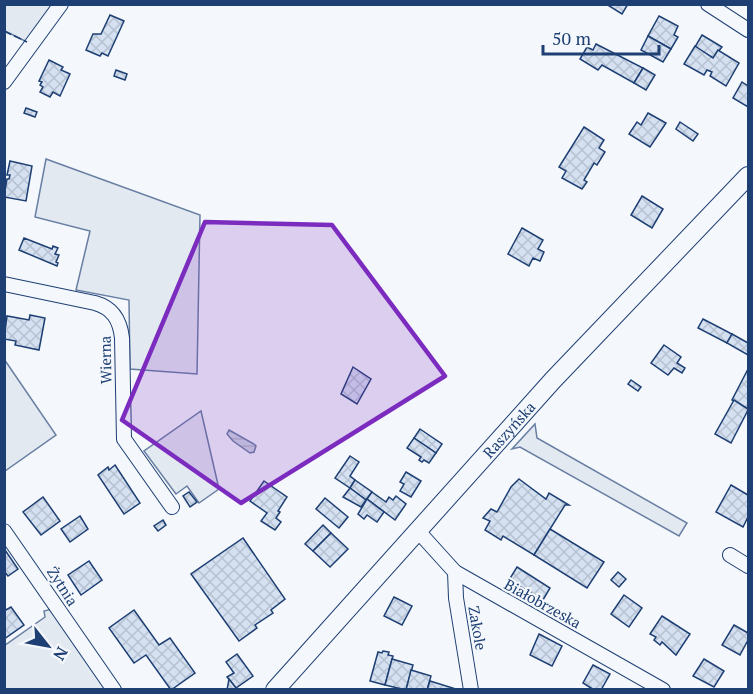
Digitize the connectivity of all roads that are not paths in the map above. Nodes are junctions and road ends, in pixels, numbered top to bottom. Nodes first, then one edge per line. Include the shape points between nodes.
1 (61, 4) edge
2 (708, 4) edge
3 (748, 30) edge
4 (4, 82) edge
5 (748, 176) edge
6 (4, 284) edge
7 (172, 507) dead end
8 (417, 530) junction
9 (4, 531) edge
10 (730, 555) dead end
11 (748, 566) edge
12 (455, 572) junction
13 (114, 690) edge
14 (275, 690) edge
15 (471, 690) edge
16 (663, 690) edge

1 - 4 street
2 - 3 street
5 - 8 street, Raszyńska via 553,380
6 - 7 street, Wierna via 107,306 113,312 122,338 124,439
8 - 12 street, Białobrzeska
8 - 14 street, Raszyńska
9 - 13 street, Żytnia
10 - 11 street
12 - 15 street, Zakole
12 - 16 street, Białobrzeska

